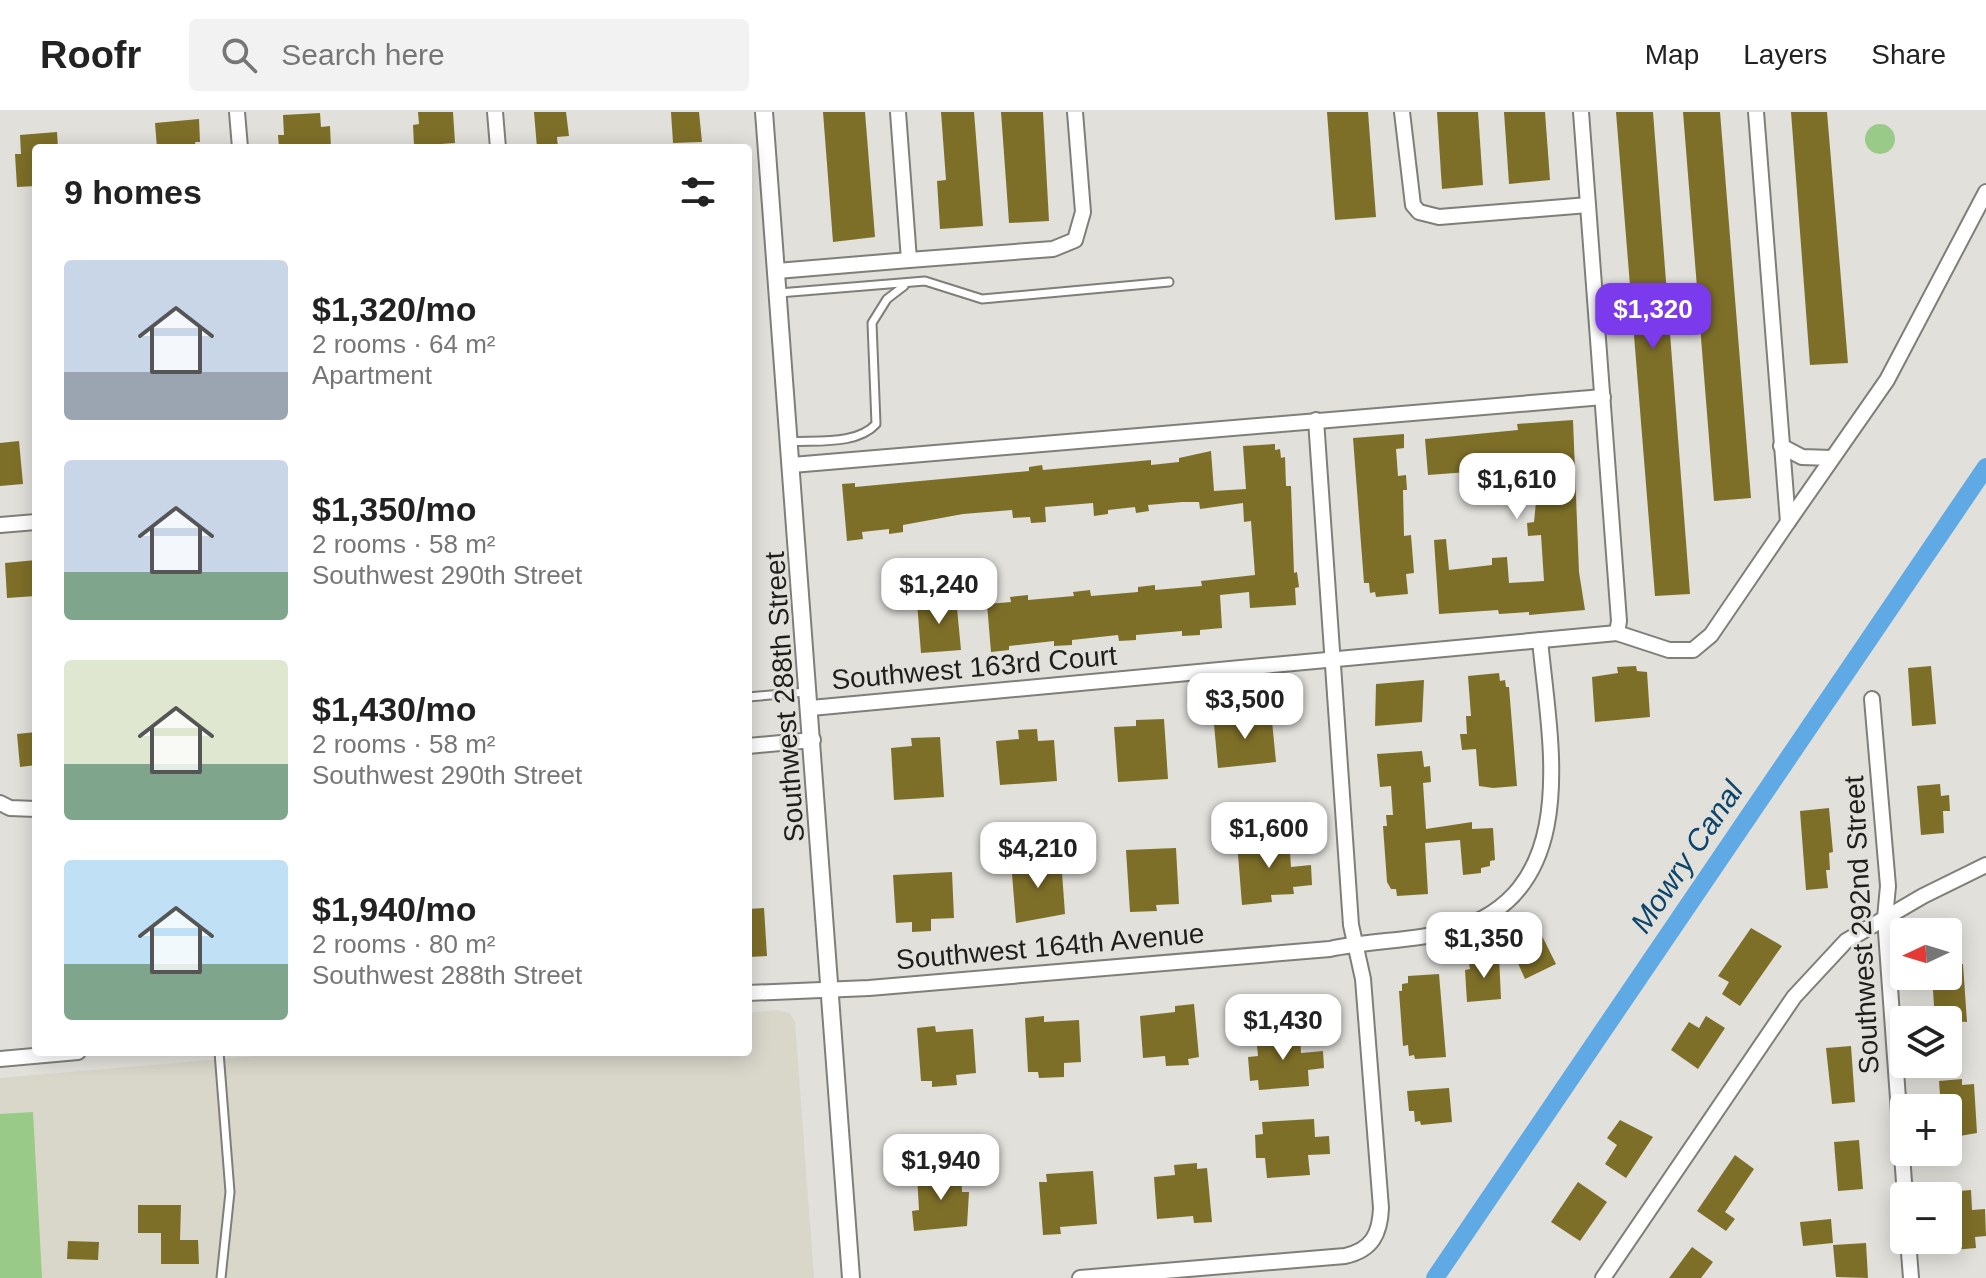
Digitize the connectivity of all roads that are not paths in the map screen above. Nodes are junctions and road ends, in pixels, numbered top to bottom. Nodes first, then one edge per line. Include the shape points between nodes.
1 (237, 112) edge
2 (495, 112) edge
3 (764, 112) edge
4 (898, 112) edge
5 (1075, 112) edge
6 (1402, 112) edge
7 (1581, 112) edge
8 (1756, 112) edge
9 (240, 144) edge
10 (498, 144) edge
11 (1986, 192) edge
12 (1588, 205) junction
13 (909, 260) junction
14 (777, 271) junction
15 (1169, 282) dead end
16 (905, 285) junction
17 (779, 293) junction
18 (1603, 397) junction
19 (1316, 420) junction
20 (790, 442) junction
21 (1781, 446) junction
22 (1832, 458) junction
23 (792, 465) junction
24 (32, 522) edge
25 (1788, 522) junction
26 (0, 525) edge
27 (1617, 633) junction
28 (1540, 640) junction
29 (1334, 660) junction
30 (752, 697) edge
31 (1872, 699) dead end
32 (811, 700) junction
33 (813, 740) junction
34 (752, 746) edge
35 (0, 803) edge
36 (32, 809) edge
37 (1986, 865) edge
38 (1885, 918) junction
39 (1355, 944) junction
40 (831, 988) junction
41 (752, 993) edge
42 (33, 1056) edge
43 (219, 1056) edge
44 (0, 1059) edge
45 (1904, 1182) edge
46 (1909, 1254) edge
47 (221, 1278) edge
48 (851, 1278) edge
49 (1080, 1278) edge
50 (1603, 1278) edge
51 (1911, 1278) edge

1 - 9 street
2 - 10 street
3 - 14 street, Southwest 288th Street
4 - 13 street
5 - 13 street via 1083,212 1075,240 1053,249
6 - 12 street via 1409,193 1419,212 1439,217
7 - 12 street
8 - 21 street
11 - 22 street via 1887,380
12 - 18 street
13 - 14 street
14 - 17 street, Southwest 288th Street
15 - 16 lane via 982,299 925,281
16 - 17 lane
16 - 20 lane via 887,299 872,323 876,424 868,433 847,439
17 - 20 street, Southwest 288th Street
18 - 19 street
18 - 27 street
19 - 23 street
19 - 29 street
20 - 23 street, Southwest 288th Street
21 - 22 street via 1802,457
21 - 25 street
22 - 25 street
23 - 32 street, Southwest 288th Street
24 - 26 street
25 - 27 street via 1704,644 1693,650 1669,650
27 - 28 street, Southwest 163rd Court
28 - 29 street, Southwest 163rd Court
28 - 39 street, Southwest 164th Avenue via 1552,801 1545,839 1530,872 1497,908 1468,925
29 - 32 street, Southwest 163rd Court
29 - 39 street
30 - 32 lane
31 - 38 street, Southwest 292nd Street via 1888,886
32 - 33 street, Southwest 288th Street
33 - 34 street
33 - 40 street, Southwest 288th Street
35 - 36 street
37 - 38 street
38 - 45 street, Southwest 292nd Street
38 - 50 street via 1835,950 1794,997
39 - 40 street, Southwest 164th Avenue
39 - 49 street via 1363,979 1381,1208 1374,1239 1345,1256
40 - 41 street, Southwest 164th Avenue
40 - 48 street, Southwest 288th Street
42 - 44 street
43 - 47 lane via 230,1192
46 - 51 street

